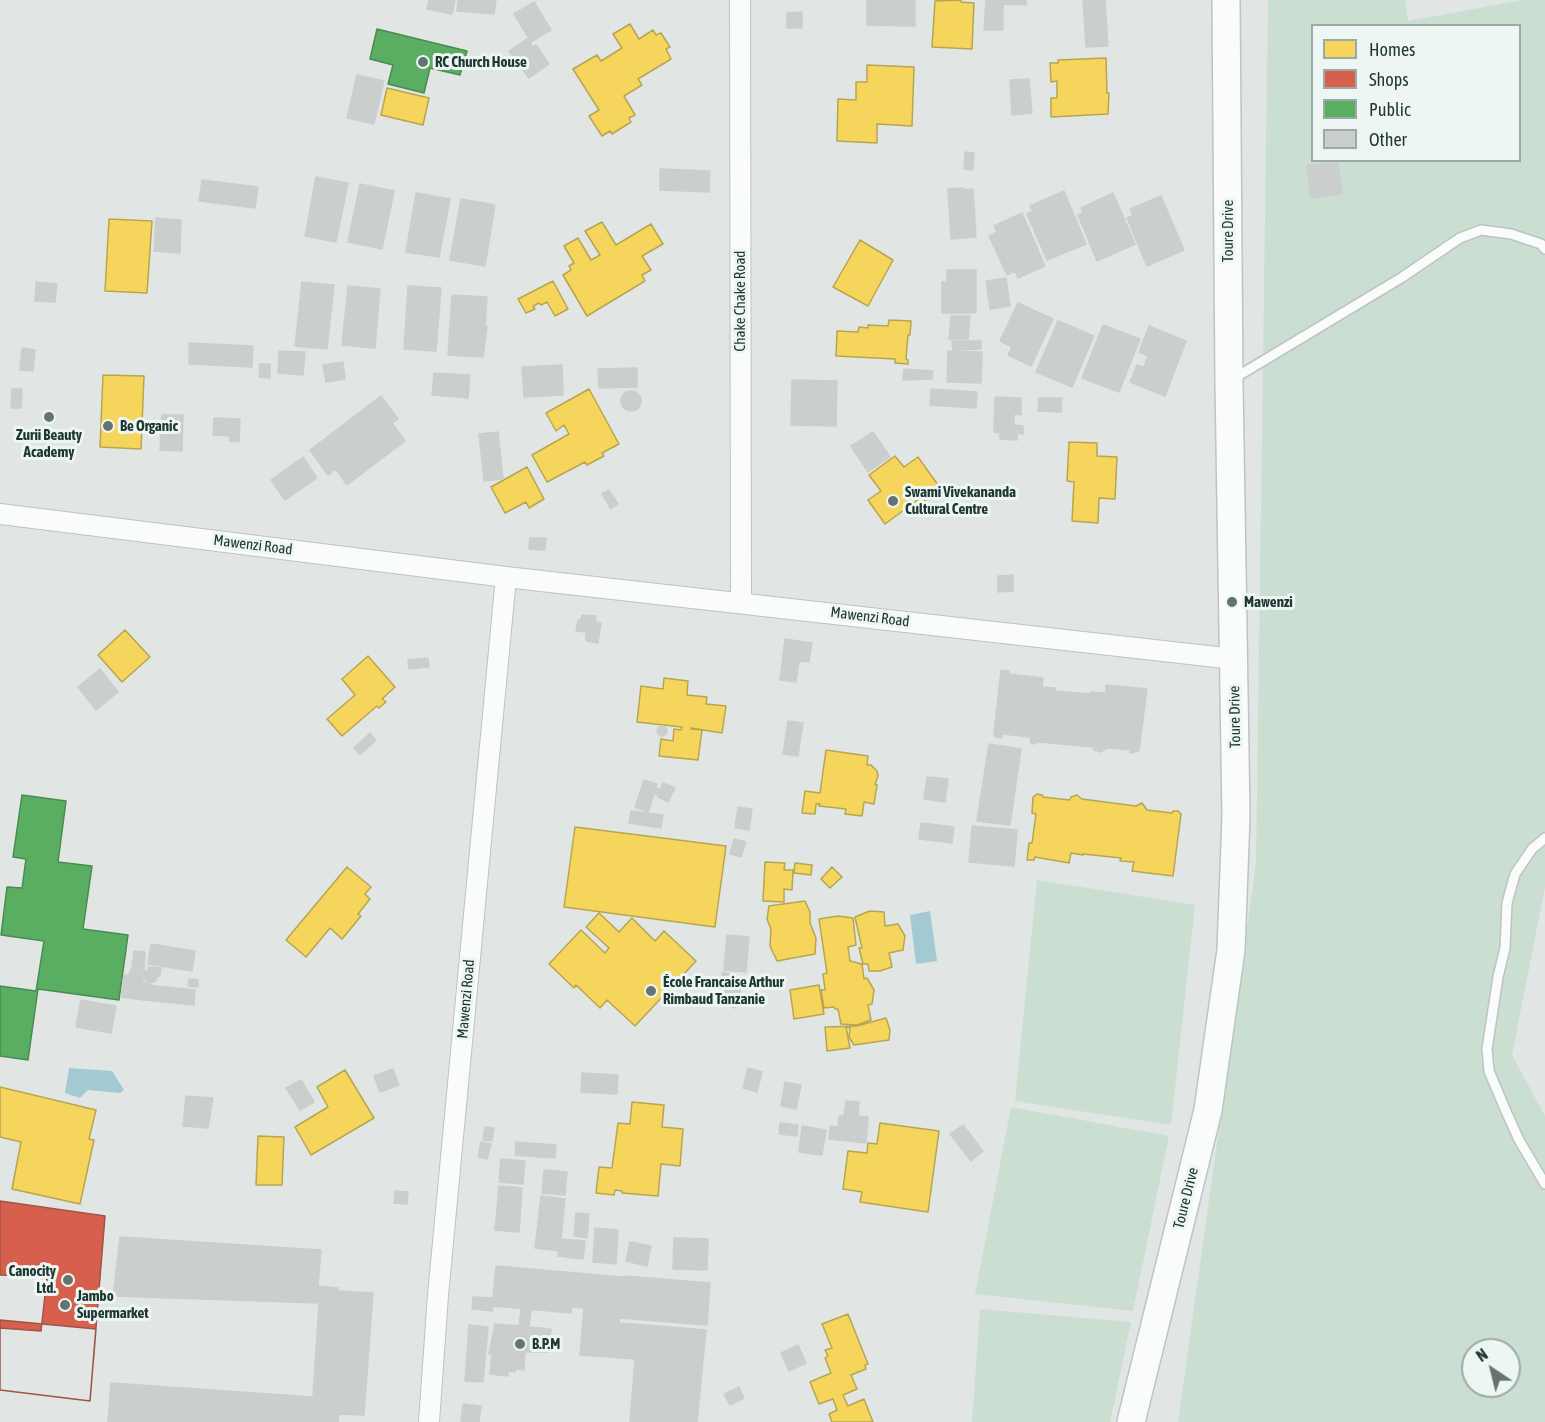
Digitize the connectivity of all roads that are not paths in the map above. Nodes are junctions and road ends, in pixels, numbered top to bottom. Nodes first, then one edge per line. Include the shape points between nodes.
1 (740, 0) edge
2 (1226, 0) edge
3 (1545, 249) edge
4 (1229, 382) junction
5 (0, 514) edge
6 (506, 577) junction
7 (741, 602) junction
8 (1234, 659) junction
9 (1545, 837) edge
10 (1545, 1184) edge
11 (429, 1422) edge
12 (1131, 1422) edge

1 - 7 street, Chake Chake Road
2 - 4 street, Toure Drive
3 - 4 lane via 1541,244 1510,234 1480,230 1460,238 1401,279
4 - 8 street, Toure Drive
5 - 6 street, Mawenzi Road
6 - 7 street, Mawenzi Road
6 - 11 street, Mawenzi Road
7 - 8 street, Mawenzi Road
8 - 12 street, Toure Drive via 1236,816 1231,950 1208,1110
9 - 10 lane via 1515,874 1507,903 1505,948 1487,1049 1489,1071 1505,1109

